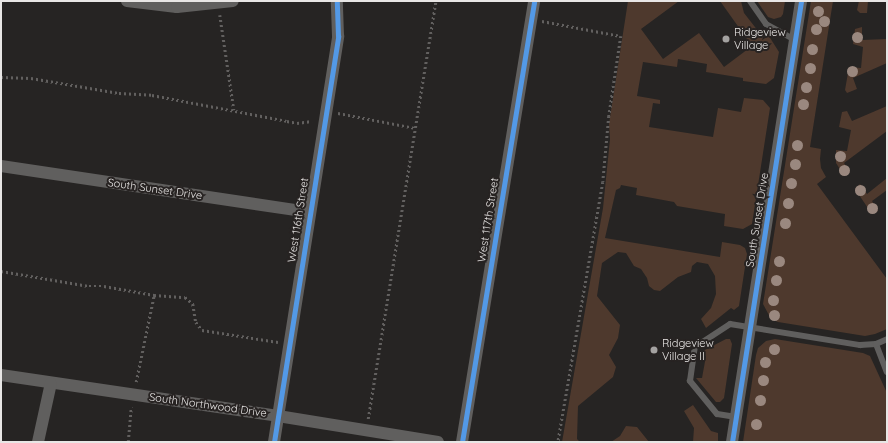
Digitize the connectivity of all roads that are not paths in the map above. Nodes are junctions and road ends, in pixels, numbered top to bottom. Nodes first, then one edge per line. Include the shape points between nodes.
1 (127, 1) edge
2 (338, 1) edge
3 (534, 1) edge
4 (750, 1) edge
5 (801, 1) edge
6 (229, 2) edge
7 (795, 40) junction
8 (1, 166) edge
9 (310, 212) junction
10 (750, 327) junction
11 (887, 339) edge
12 (876, 344) junction
13 (887, 372) edge
14 (1, 375) edge
15 (51, 383) junction
16 (278, 416) junction
17 (736, 417) junction
18 (38, 442) edge
19 (274, 442) edge
20 (438, 442) edge
21 (462, 442) edge
22 (732, 442) edge

1 - 6 street via 177,7
2 - 9 street, West 116th Street via 338,36
3 - 21 street, West 117th Street
4 - 7 lane via 766,24
5 - 7 street, South Sunset Drive
7 - 10 street, South Sunset Drive
8 - 9 street, South Sunset Drive
9 - 16 street, West 116th Street
10 - 12 lane via 860,344
10 - 17 street, South Sunset Drive
10 - 17 lane via 730,324 696,347 690,381 717,414
11 - 12 lane
12 - 13 lane
14 - 15 street, South Northwood Drive
15 - 16 street, South Northwood Drive
15 - 18 street
16 - 19 street, West 116th Street
16 - 20 street, South Northwood Drive
17 - 22 street, South Sunset Drive

